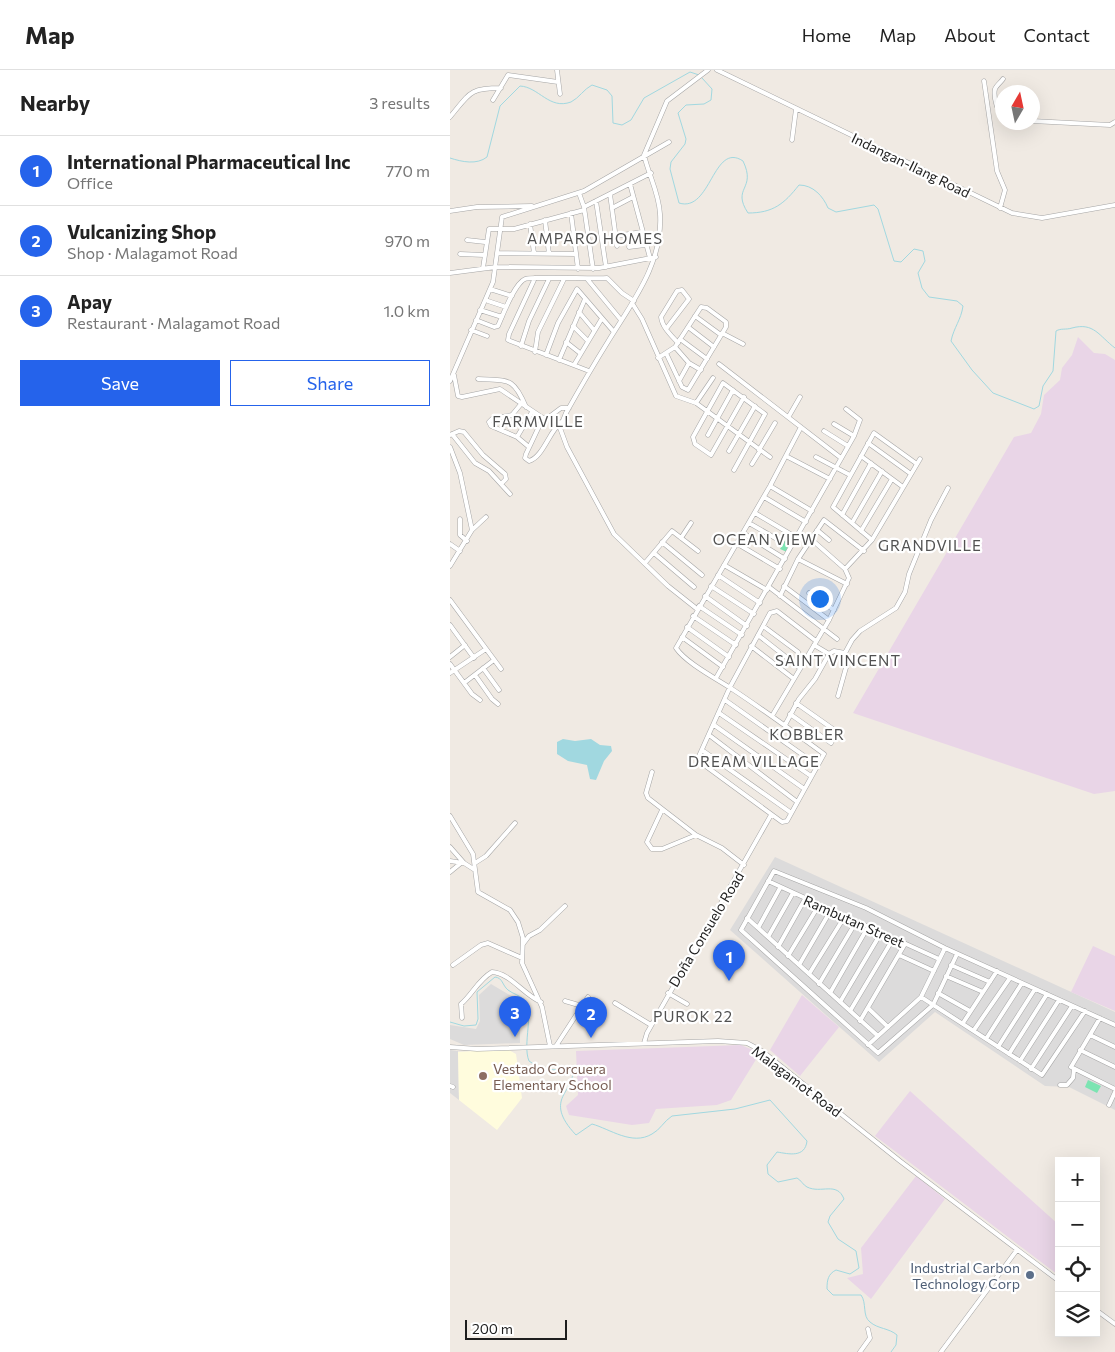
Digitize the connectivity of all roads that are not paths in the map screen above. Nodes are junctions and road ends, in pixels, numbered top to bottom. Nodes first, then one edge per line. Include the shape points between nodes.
1 (525, 70) edge
2 (557, 70) edge
3 (708, 70) edge
4 (717, 70) edge
5 (524, 77) junction
6 (1003, 79) dead end
7 (984, 81) dead end
8 (558, 82) junction
9 (998, 85) edge
10 (501, 88) junction
11 (560, 94) dead end
12 (493, 100) dead end
13 (796, 109) junction
14 (450, 117) edge
15 (1040, 121) edge
16 (1115, 122) edge
17 (792, 140) dead end
18 (669, 142) dead end
19 (644, 155) junction
20 (651, 173) junction
21 (630, 184) junction
22 (579, 194) junction
23 (610, 194) junction
24 (633, 197) junction
25 (596, 201) junction
26 (1115, 205) edge
27 (533, 207) junction
28 (584, 208) junction
29 (612, 208) junction
30 (1000, 208) junction
31 (450, 211) edge
32 (571, 213) junction
33 (545, 220) junction
34 (530, 224) junction
35 (501, 230) junction
36 (642, 232) junction
37 (616, 236) junction
38 (466, 240) dead end
39 (485, 242) junction
40 (646, 244) junction
41 (617, 246) dead end
42 (630, 247) dead end
43 (498, 253) junction
44 (534, 253) junction
45 (460, 254) dead end
46 (549, 254) junction
47 (576, 254) junction
48 (484, 255) junction
49 (656, 257) junction
50 (650, 258) junction
51 (496, 266) junction
52 (606, 267) junction
53 (483, 268) junction
54 (578, 269) junction
55 (593, 269) junction
56 (450, 273) edge
57 (535, 278) junction
58 (549, 279) junction
59 (564, 279) junction
60 (588, 280) junction
61 (490, 289) junction
62 (512, 296) junction
63 (585, 299) junction
64 (488, 301) dead end
65 (633, 302) junction
66 (506, 308) junction
67 (480, 310) junction
68 (579, 312) junction
69 (695, 316) junction
70 (502, 317) junction
71 (476, 320) junction
72 (601, 320) junction
73 (621, 320) junction
74 (573, 326) junction
75 (688, 327) junction
76 (666, 329) junction
77 (471, 330) junction
78 (594, 330) junction
79 (614, 332) junction
80 (722, 334) junction
81 (486, 336) dead end
82 (679, 340) junction
83 (588, 341) junction
84 (566, 342) junction
85 (743, 344) dead end
86 (521, 346) junction
87 (675, 347) junction
88 (714, 347) junction
89 (535, 352) junction
90 (580, 353) junction
91 (666, 353) junction
92 (546, 355) junction
93 (658, 358) junction
94 (708, 359) junction
95 (559, 360) junction
96 (689, 363) junction
97 (719, 364) dead end
98 (574, 365) junction
99 (700, 370) junction
100 (590, 371) junction
101 (454, 373) junction
102 (713, 378) dead end
103 (478, 379) dead end
104 (450, 381) edge
105 (678, 381) junction
106 (734, 390) junction
107 (800, 397) dead end
108 (744, 398) junction
109 (521, 404) junction
110 (696, 404) junction
111 (755, 406) junction
112 (569, 408) junction
113 (527, 409) junction
114 (846, 409) dead end
115 (706, 411) junction
116 (532, 412) junction
117 (789, 416) junction
118 (543, 418) junction
119 (717, 419) junction
120 (561, 422) junction
121 (775, 423) dead end
122 (834, 424) dead end
123 (728, 427) junction
124 (801, 427) junction
125 (824, 431) dead end
126 (451, 434) edge
127 (738, 434) junction
128 (708, 435) dead end
129 (517, 436) junction
130 (854, 436) junction
131 (749, 443) junction
132 (868, 443) junction
133 (848, 446) junction
134 (450, 447) edge
135 (529, 447) junction
136 (760, 450) junction
137 (728, 451) dead end
138 (786, 456) junction
139 (861, 456) junction
140 (770, 457) dead end
141 (816, 457) dead end
142 (841, 458) junction
143 (871, 463) junction
144 (752, 464) dead end
145 (836, 468) junction
146 (734, 470) dead end
147 (882, 471) junction
148 (911, 474) junction
149 (850, 475) junction
150 (830, 479) junction
151 (892, 479) junction
152 (502, 483) junction
153 (770, 486) junction
154 (904, 487) junction
155 (948, 488) dead end
156 (510, 494) dead end
157 (764, 497) junction
158 (812, 511) junction
159 (755, 513) junction
160 (842, 515) junction
161 (486, 517) dead end
162 (460, 519) dead end
163 (691, 522) dead end
164 (806, 522) junction
165 (748, 523) junction
166 (852, 523) junction
167 (472, 530) junction
168 (817, 530) junction
169 (861, 531) junction
170 (743, 533) junction
171 (681, 538) junction
172 (797, 538) junction
173 (811, 539) junction
174 (829, 540) dead end
175 (872, 540) junction
176 (467, 541) junction
177 (662, 542) junction
178 (782, 542) dead end
179 (736, 543) junction
180 (450, 544) edge
181 (460, 551) junction
182 (698, 551) dead end
183 (864, 551) junction
184 (654, 553) junction
185 (785, 559) junction
186 (798, 559) junction
187 (451, 563) edge
188 (645, 564) junction
189 (724, 565) junction
190 (780, 569) junction
191 (845, 569) junction
192 (702, 575) dead end
193 (718, 575) junction
194 (848, 584) junction
195 (711, 586) junction
196 (784, 586) junction
197 (694, 587) dead end
198 (768, 589) junction
199 (809, 593) dead end
200 (705, 596) junction
201 (780, 596) junction
202 (450, 600) edge
203 (760, 603) junction
204 (698, 608) junction
205 (834, 610) junction
206 (754, 614) junction
207 (693, 616) junction
208 (829, 620) junction
209 (450, 625) edge
210 (747, 626) junction
211 (763, 626) junction
212 (687, 627) junction
213 (823, 630) junction
214 (742, 635) junction
215 (758, 635) junction
216 (682, 637) junction
217 (837, 639) dead end
218 (815, 643) junction
219 (465, 645) junction
220 (736, 645) junction
221 (751, 646) junction
222 (486, 648) junction
223 (798, 652) dead end
224 (845, 653) junction
225 (829, 654) junction
226 (450, 657) edge
227 (729, 657) junction
228 (474, 658) junction
229 (494, 660) junction
230 (450, 664) edge
231 (723, 667) junction
232 (483, 668) junction
233 (800, 668) junction
234 (501, 669) dead end
235 (455, 671) junction
236 (450, 673) edge
237 (475, 674) junction
238 (716, 678) junction
239 (794, 679) junction
240 (464, 683) junction
241 (730, 688) junction
242 (499, 690) dead end
243 (838, 696) dead end
244 (480, 700) dead end
245 (725, 700) junction
246 (796, 703) junction
247 (498, 704) dead end
248 (719, 713) junction
249 (790, 714) junction
250 (772, 716) junction
251 (714, 725) junction
252 (785, 725) junction
253 (709, 735) junction
254 (702, 750) junction
255 (818, 765) junction
256 (652, 772) dead end
257 (811, 776) junction
258 (803, 788) junction
259 (796, 801) junction
260 (662, 810) junction
261 (790, 812) junction
262 (771, 815) junction
263 (450, 816) edge
264 (516, 822) dead end
265 (696, 835) junction
266 (450, 847) edge
267 (450, 861) edge
268 (463, 863) junction
269 (475, 863) junction
270 (744, 865) junction
271 (475, 870) junction
272 (450, 872) edge
273 (768, 882) junction
274 (780, 888) junction
275 (793, 893) junction
276 (805, 898) junction
277 (819, 904) junction
278 (565, 906) dead end
279 (831, 910) junction
280 (844, 916) junction
281 (747, 918) junction
282 (856, 922) junction
283 (868, 927) junction
284 (758, 928) junction
285 (881, 933) junction
286 (768, 937) junction
287 (894, 939) junction
288 (523, 944) junction
289 (904, 944) junction
290 (778, 947) junction
291 (945, 948) junction
292 (957, 954) junction
293 (899, 955) junction
294 (788, 956) junction
295 (522, 958) junction
296 (940, 960) junction
297 (453, 964) dead end
298 (799, 965) junction
299 (952, 965) junction
300 (997, 971) junction
301 (934, 972) junction
302 (809, 974) junction
303 (946, 976) junction
304 (1010, 978) junction
305 (990, 982) junction
306 (1022, 983) junction
307 (819, 984) junction
308 (1035, 989) junction
309 (983, 992) junction
310 (668, 993) junction
311 (830, 993) junction
312 (938, 993) junction
313 (1047, 994) junction
314 (588, 997) dead end
315 (921, 997) junction
316 (1059, 1000) junction
317 (565, 1001) dead end
318 (541, 1002) junction
319 (840, 1002) junction
320 (615, 1003) dead end
321 (687, 1004) dead end
322 (933, 1005) junction
323 (582, 1006) junction
324 (1072, 1006) junction
325 (868, 1008) junction
326 (850, 1011) junction
327 (970, 1011) junction
328 (1085, 1012) junction
329 (462, 1018) dead end
330 (1100, 1018) junction
331 (860, 1021) junction
332 (963, 1023) junction
333 (651, 1025) junction
334 (1115, 1025) edge
335 (888, 1027) junction
336 (974, 1030) junction
337 (1090, 1035) junction
338 (878, 1036) junction
339 (986, 1039) junction
340 (644, 1043) junction
341 (868, 1045) junction
342 (550, 1046) junction
343 (556, 1046) junction
344 (998, 1046) junction
345 (1115, 1046) edge
346 (450, 1047) edge
347 (1080, 1050) junction
348 (1009, 1054) junction
349 (1020, 1061) junction
350 (1115, 1067) edge
351 (1031, 1068) junction
352 (1074, 1070) junction
353 (1060, 1085) dead end
354 (1115, 1090) edge
355 (1114, 1100) edge
356 (1110, 1105) dead end
357 (1017, 1250) junction
358 (1055, 1278) edge
359 (1100, 1313) edge
360 (1115, 1324) edge
361 (868, 1329) dead end
362 (860, 1352) edge
363 (942, 1352) edge

1 - 5 street
2 - 8 street
3 - 19 street via 668,101
4 - 13 street, Indangan-Ilang Road
5 - 8 street
5 - 10 street via 508,75
6 - 9 street
7 - 30 street via 998,171 1005,190
8 - 11 street
10 - 12 street
10 - 14 street via 471,91
13 - 17 street
13 - 30 street, Indangan-Ilang Road
15 - 16 street via 1110,125
18 - 19 street
19 - 20 street
19 - 22 street
20 - 21 street
20 - 49 street via 660,215
21 - 23 street
21 - 24 street
22 - 27 street
22 - 28 street
23 - 25 street
23 - 29 street
24 - 29 street
24 - 36 street
25 - 28 street
25 - 52 street
26 - 30 street, Indangan-Ilang Road via 1042,218
27 - 31 street via 477,206
27 - 35 street via 503,216
28 - 32 street
28 - 55 street
29 - 37 street
32 - 33 street
32 - 47 street
33 - 34 street
33 - 46 street
34 - 35 street
34 - 44 street
35 - 39 street via 488,229
35 - 43 street
36 - 37 street
36 - 40 street
37 - 41 street
38 - 39 street
39 - 48 street
40 - 42 street
40 - 50 street
43 - 44 street
43 - 51 street
44 - 46 street
45 - 48 street
46 - 47 street
47 - 54 street
48 - 53 street
49 - 50 street
49 - 65 street
50 - 52 street
51 - 53 street
51 - 54 street
51 - 61 street
52 - 55 street
53 - 56 street
54 - 55 street
57 - 58 street
57 - 62 street via 525,279
57 - 86 street via 508,336 508,340
58 - 59 street
58 - 86 street
59 - 60 street
59 - 89 street via 538,332
60 - 65 street via 608,278
60 - 73 street
61 - 62 street
61 - 67 street
62 - 66 street
63 - 68 street
63 - 72 street
63 - 92 street via 576,289
64 - 66 street
65 - 73 street
65 - 93 street
66 - 70 street
67 - 70 street
67 - 71 street
68 - 74 street
68 - 78 street
69 - 75 street
69 - 80 street
69 - 80 street via 701,307 707,308 726,322
70 - 71 street via 496,327
71 - 77 street
72 - 78 street
72 - 79 street
73 - 79 street
74 - 83 street
74 - 84 street
75 - 82 street
75 - 88 street
76 - 76 street via 689,300 683,290 677,291 662,314 661,322
76 - 82 street
77 - 81 street
77 - 101 street
78 - 83 street
79 - 100 street
80 - 85 street
80 - 88 street
82 - 87 street
82 - 94 street
83 - 90 street
84 - 90 street
84 - 95 street
86 - 89 street
87 - 91 street
87 - 96 street
88 - 94 street
89 - 92 street
90 - 98 street
91 - 93 street
91 - 105 street
92 - 95 street
93 - 110 street via 676,396
94 - 99 street
95 - 98 street
96 - 99 street
96 - 105 street
97 - 117 street
98 - 100 street
99 - 105 street via 688,390 683,389
100 - 112 street
101 - 104 street
101 - 109 street via 458,396 468,397 500,389
102 - 110 street
103 - 113 street via 513,383
106 - 108 street
106 - 115 street via 724,383
106 - 119 street
107 - 117 street
108 - 111 street
108 - 123 street
109 - 113 street
109 - 129 street via 512,415 489,422
110 - 115 street
111 - 127 street
111 - 131 street via 765,414
112 - 118 street via 561,408
112 - 120 street
113 - 116 street
114 - 130 street via 860,420
115 - 119 street
115 - 123 street via 694,434 695,444 711,455
116 - 118 street
116 - 129 street
117 - 124 street
118 - 135 street
119 - 123 street
119 - 128 street
120 - 135 street via 530,461 525,458
120 - 188 street via 562,437 610,529
121 - 136 street
122 - 130 street
123 - 127 street
124 - 138 street
124 - 142 street
125 - 133 street
126 - 152 street via 475,463
126 - 152 street via 464,432 505,474 506,479
127 - 131 street
127 - 137 street
129 - 135 street
130 - 133 street
131 - 136 street
131 - 146 street
132 - 139 street
132 - 148 street
132 - 148 street via 874,433 918,462
133 - 142 street
134 - 167 street via 460,473
136 - 140 street
136 - 144 street
138 - 150 street
138 - 153 street
139 - 143 street
139 - 149 street
141 - 145 street
142 - 145 street
143 - 147 street
143 - 160 street
145 - 149 street
145 - 150 street
147 - 151 street
147 - 166 street
148 - 154 street
149 - 160 street via 832,508
150 - 158 street
151 - 154 street
151 - 169 street
152 - 156 street
153 - 157 street
153 - 158 street
154 - 175 street
155 - 224 street via 931,520 896,608 856,634
157 - 159 street
157 - 164 street
158 - 164 street
159 - 165 street
159 - 172 street
160 - 166 street
161 - 167 street
162 - 176 street via 460,535
163 - 171 street
164 - 172 street
165 - 170 street
165 - 178 street
166 - 169 street
167 - 176 street
168 - 173 street
168 - 174 street
168 - 183 street via 824,520
169 - 175 street
170 - 179 street
170 - 185 street
171 - 177 street via 672,531
171 - 182 street
172 - 185 street
173 - 186 street
173 - 191 street
175 - 183 street
176 - 181 street
177 - 184 street
177 - 192 street
179 - 189 street
179 - 190 street
180 - 181 street
181 - 187 street
183 - 191 street
184 - 188 street
184 - 197 street
185 - 190 street
186 - 194 street
186 - 196 street
188 - 204 street
189 - 193 street
189 - 198 street
190 - 198 street
191 - 194 street via 849,575
193 - 195 street
193 - 203 street
194 - 205 street
195 - 200 street
195 - 206 street
196 - 201 street
196 - 208 street
198 - 201 street
198 - 203 street
199 - 205 street
200 - 204 street
200 - 210 street
201 - 213 street
202 - 222 street
203 - 206 street
204 - 207 street
204 - 214 street
205 - 208 street
206 - 210 street
207 - 212 street
207 - 220 street
208 - 213 street
209 - 219 street
210 - 214 street
211 - 215 street
211 - 218 street via 770,612 775,610
211 - 223 street
212 - 216 street
212 - 227 street
213 - 217 street
213 - 218 street
214 - 220 street
215 - 221 street
215 - 233 street
216 - 231 street
216 - 238 street via 677,650
218 - 225 street
218 - 233 street
219 - 226 street
219 - 228 street
220 - 227 street
221 - 239 street
221 - 241 street
222 - 228 street
222 - 229 street
224 - 225 street via 834,651
224 - 243 street via 846,664
225 - 246 street
227 - 231 street
228 - 235 street
229 - 232 street
229 - 234 street
230 - 235 street
231 - 238 street
232 - 237 street
232 - 242 street
233 - 239 street
235 - 236 street
235 - 240 street
237 - 240 street
237 - 247 street
238 - 241 street
239 - 250 street
240 - 244 street
241 - 245 street
241 - 250 street
245 - 248 street
245 - 255 street
246 - 249 street
246 - 249 street via 832,729 831,743
248 - 251 street
248 - 257 street
249 - 252 street
250 - 252 street
251 - 253 street
251 - 258 street
252 - 255 street via 824,754
253 - 254 street
253 - 259 street
254 - 261 street
254 - 262 street via 700,762
255 - 257 street
256 - 260 street via 647,796
257 - 258 street
258 - 259 street
259 - 261 street
260 - 265 street
260 - 265 street via 648,838 652,848 662,849
261 - 262 street via 784,822
262 - 270 street, Doña Consuelo Road
263 - 269 street
264 - 269 street via 486,856
265 - 270 street via 722,848
266 - 268 street
267 - 268 street
268 - 271 street
268 - 272 street
269 - 271 street
270 - 310 street, Doña Consuelo Road
271 - 288 street via 478,892 513,913
273 - 274 street, Rambutan Street
273 - 281 street
273 - 291 street via 774,871 866,908
274 - 275 street, Rambutan Street
274 - 284 street
275 - 276 street, Rambutan Street
275 - 286 street
276 - 277 street, Rambutan Street
276 - 290 street
277 - 279 street, Rambutan Street
277 - 294 street
278 - 288 street
279 - 280 street, Rambutan Street
279 - 298 street
280 - 282 street, Rambutan Street
280 - 302 street
281 - 284 street
281 - 341 street via 742,933
282 - 283 street, Rambutan Street
282 - 307 street
283 - 285 street, Rambutan Street
283 - 311 street
284 - 286 street
285 - 287 street, Rambutan Street
285 - 319 street
286 - 290 street
287 - 289 street, Rambutan Street
287 - 326 street
288 - 295 street
289 - 293 street
289 - 296 street, Rambutan Street
290 - 294 street
291 - 292 street
291 - 296 street
292 - 299 street
292 - 300 street
293 - 301 street
293 - 325 street
294 - 298 street
295 - 297 street via 488,944 481,945
295 - 318 street
296 - 301 street
298 - 302 street
299 - 303 street
299 - 305 street
300 - 304 street
300 - 305 street
301 - 315 street
302 - 307 street
303 - 309 street
303 - 312 street
304 - 306 street
304 - 336 street
305 - 309 street
306 - 308 street
306 - 339 street
307 - 311 street
308 - 313 street
308 - 344 street
309 - 327 street
310 - 321 street
310 - 333 street, Doña Consuelo Road
311 - 319 street
312 - 322 street
312 - 327 street
313 - 316 street
313 - 348 street
314 - 323 street
315 - 322 street
315 - 335 street
316 - 324 street
316 - 349 street
317 - 323 street
318 - 329 street via 504,976 492,972 462,1003
318 - 342 street
319 - 326 street
320 - 333 street
322 - 332 street
322 - 341 street via 880,1053
323 - 343 street
324 - 328 street
324 - 351 street
325 - 331 street
325 - 335 street
326 - 331 street
327 - 332 street
328 - 330 street
328 - 351 street via 1044,1074
330 - 334 street
330 - 337 street
331 - 338 street
332 - 336 street
333 - 340 street, Doña Consuelo Road
335 - 338 street
336 - 339 street
337 - 345 street
337 - 347 street
338 - 341 street
339 - 344 street
340 - 343 street, Malagamot Road
340 - 357 street, Malagamot Road via 735,1042 758,1048
342 - 343 street, Malagamot Road
342 - 346 street, Malagamot Road
344 - 348 street
347 - 350 street
347 - 352 street via 1071,1066
348 - 349 street
349 - 351 street
352 - 353 street via 1067,1085
352 - 354 street
354 - 355 street
355 - 356 street
357 - 358 street, Malagamot Road
357 - 363 street
359 - 360 street
361 - 362 street via 870,1338

